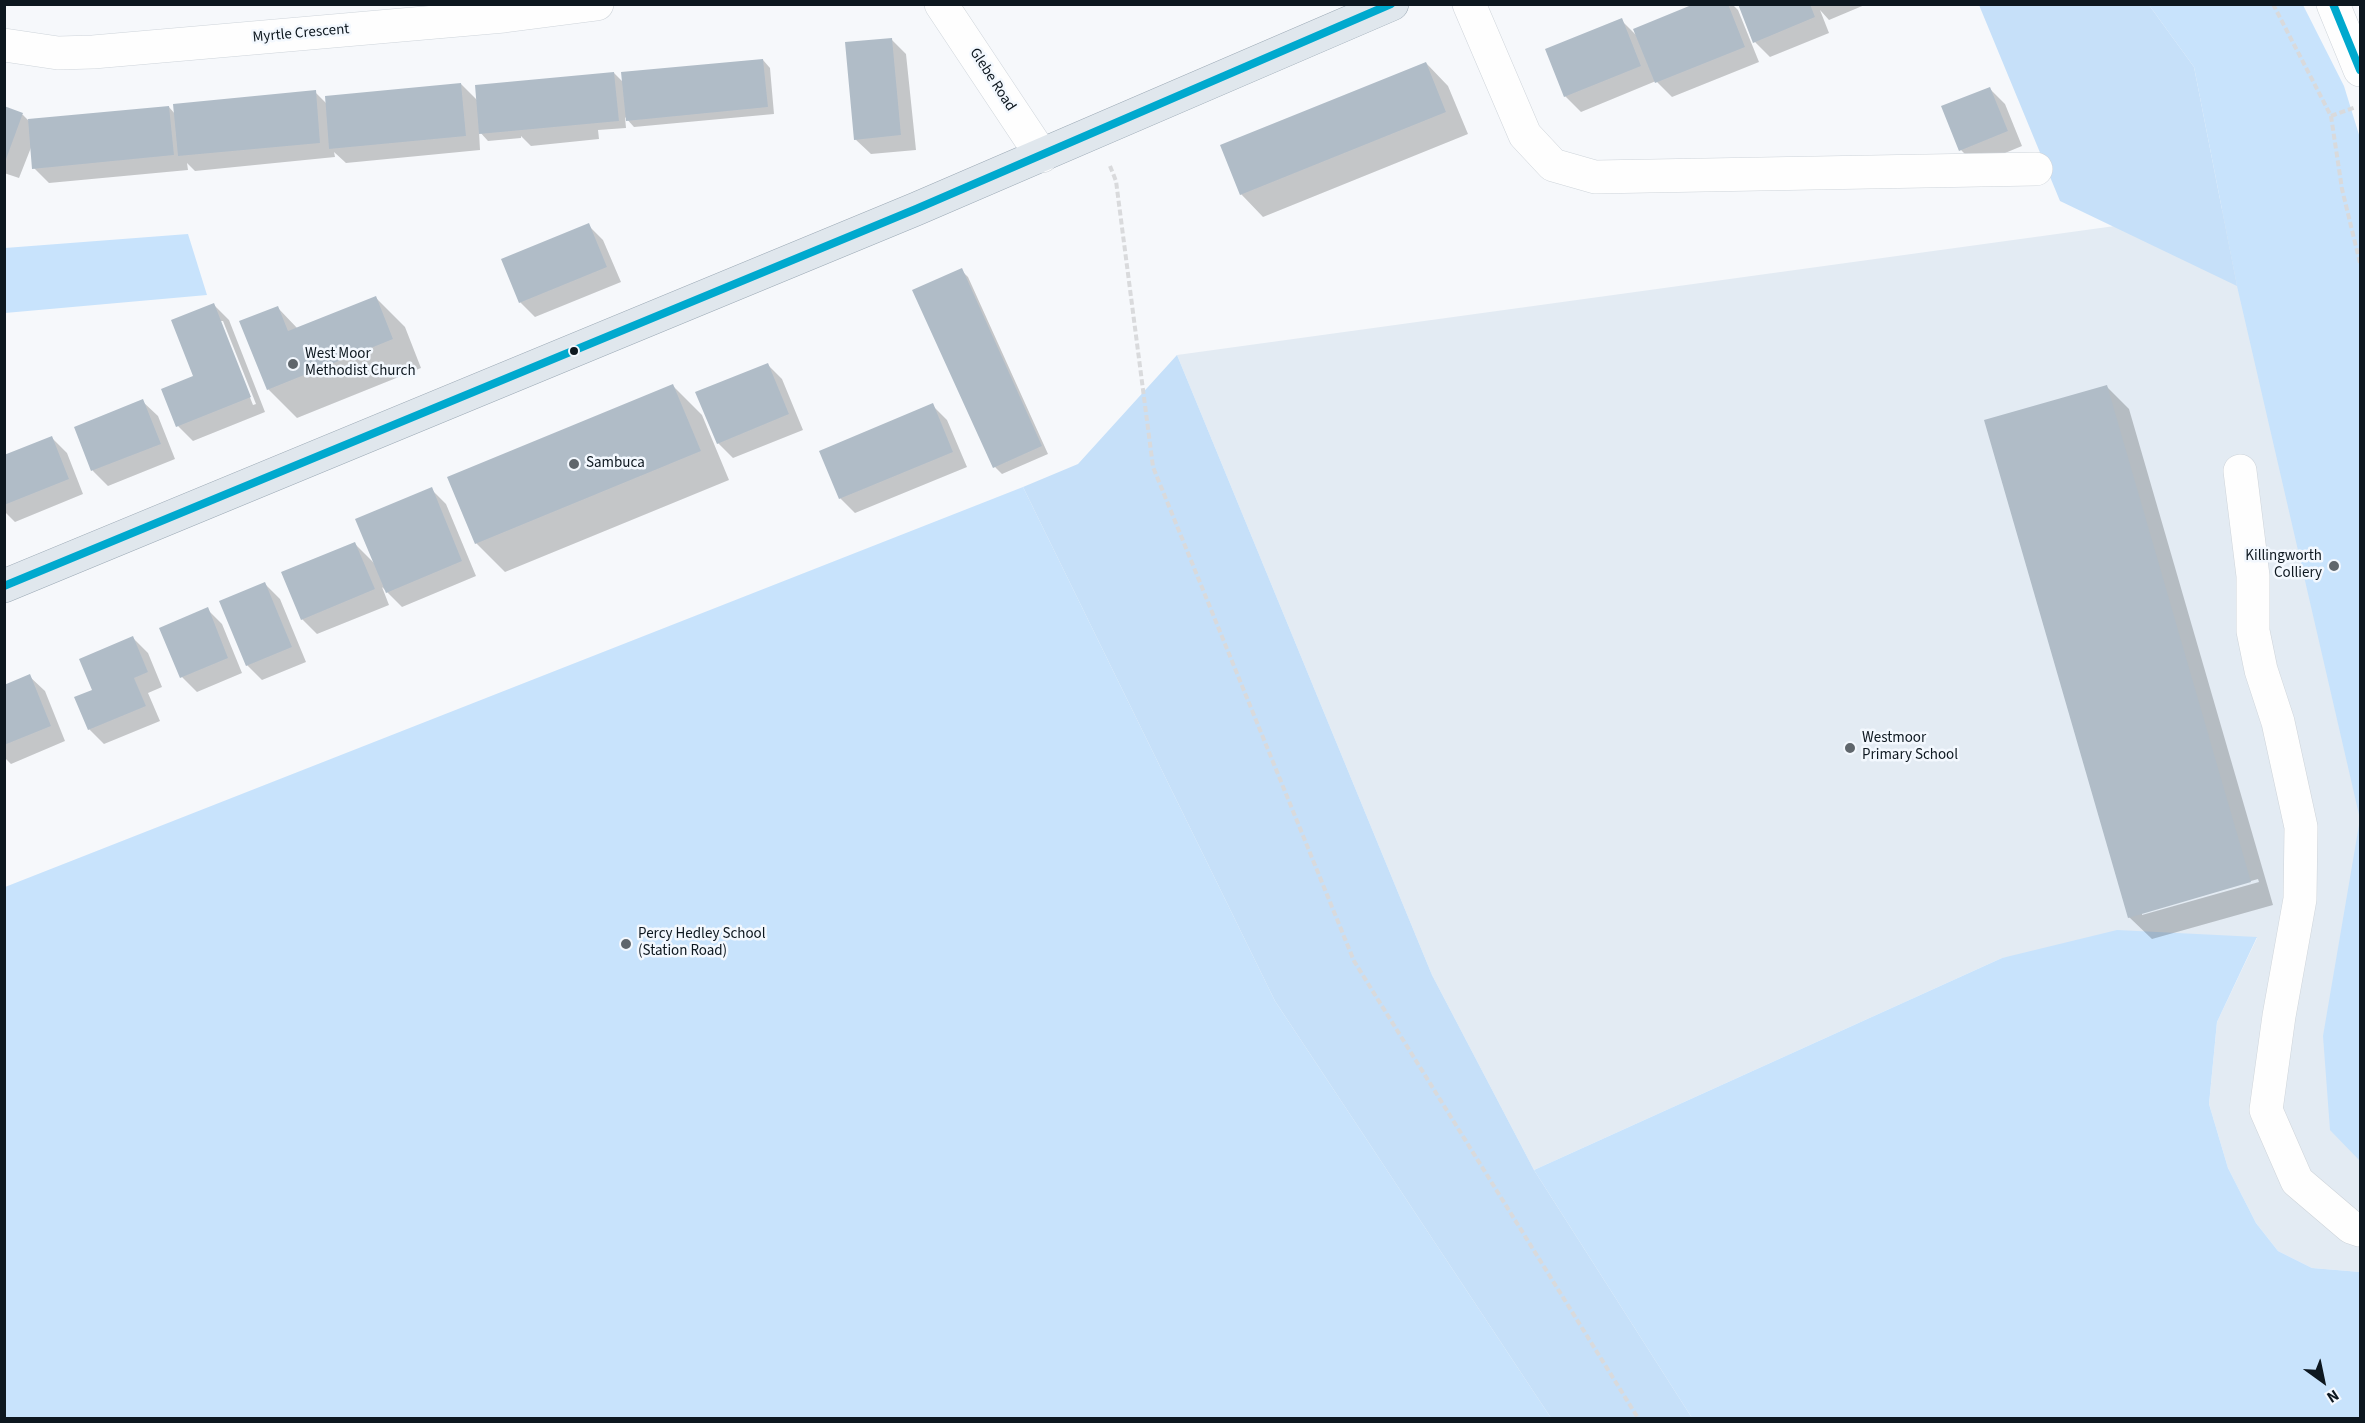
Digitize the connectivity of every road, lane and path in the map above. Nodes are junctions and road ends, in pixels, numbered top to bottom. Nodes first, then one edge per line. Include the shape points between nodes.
1 (597, 4) edge
2 (942, 4) edge
3 (1392, 4) edge
4 (1469, 4) edge
5 (2273, 4) edge
6 (2333, 4) edge
7 (496, 10) edge
8 (4, 45) edge
9 (2361, 70) edge
10 (2361, 106) edge
11 (2331, 116) junction
12 (1042, 156) junction
13 (2036, 169) dead end
14 (1116, 181) dead end
15 (2361, 263) edge
16 (2240, 471) dead end
17 (4, 586) edge
18 (2361, 1230) edge
19 (1638, 1419) edge

1 - 7 street, Myrtle Crescent
2 - 12 street, Glebe Road
3 - 12 main road
4 - 13 street via 1525,135 1553,165 1595,177
5 - 11 path
6 - 9 street
7 - 8 street, Myrtle Crescent via 93,52 58,53
10 - 11 path
11 - 15 path via 2342,189
12 - 17 main road
14 - 19 path via 1153,467 1354,961
16 - 18 street via 2253,576 2253,631 2301,827 2300,899 2266,1110 2297,1181 2352,1227

